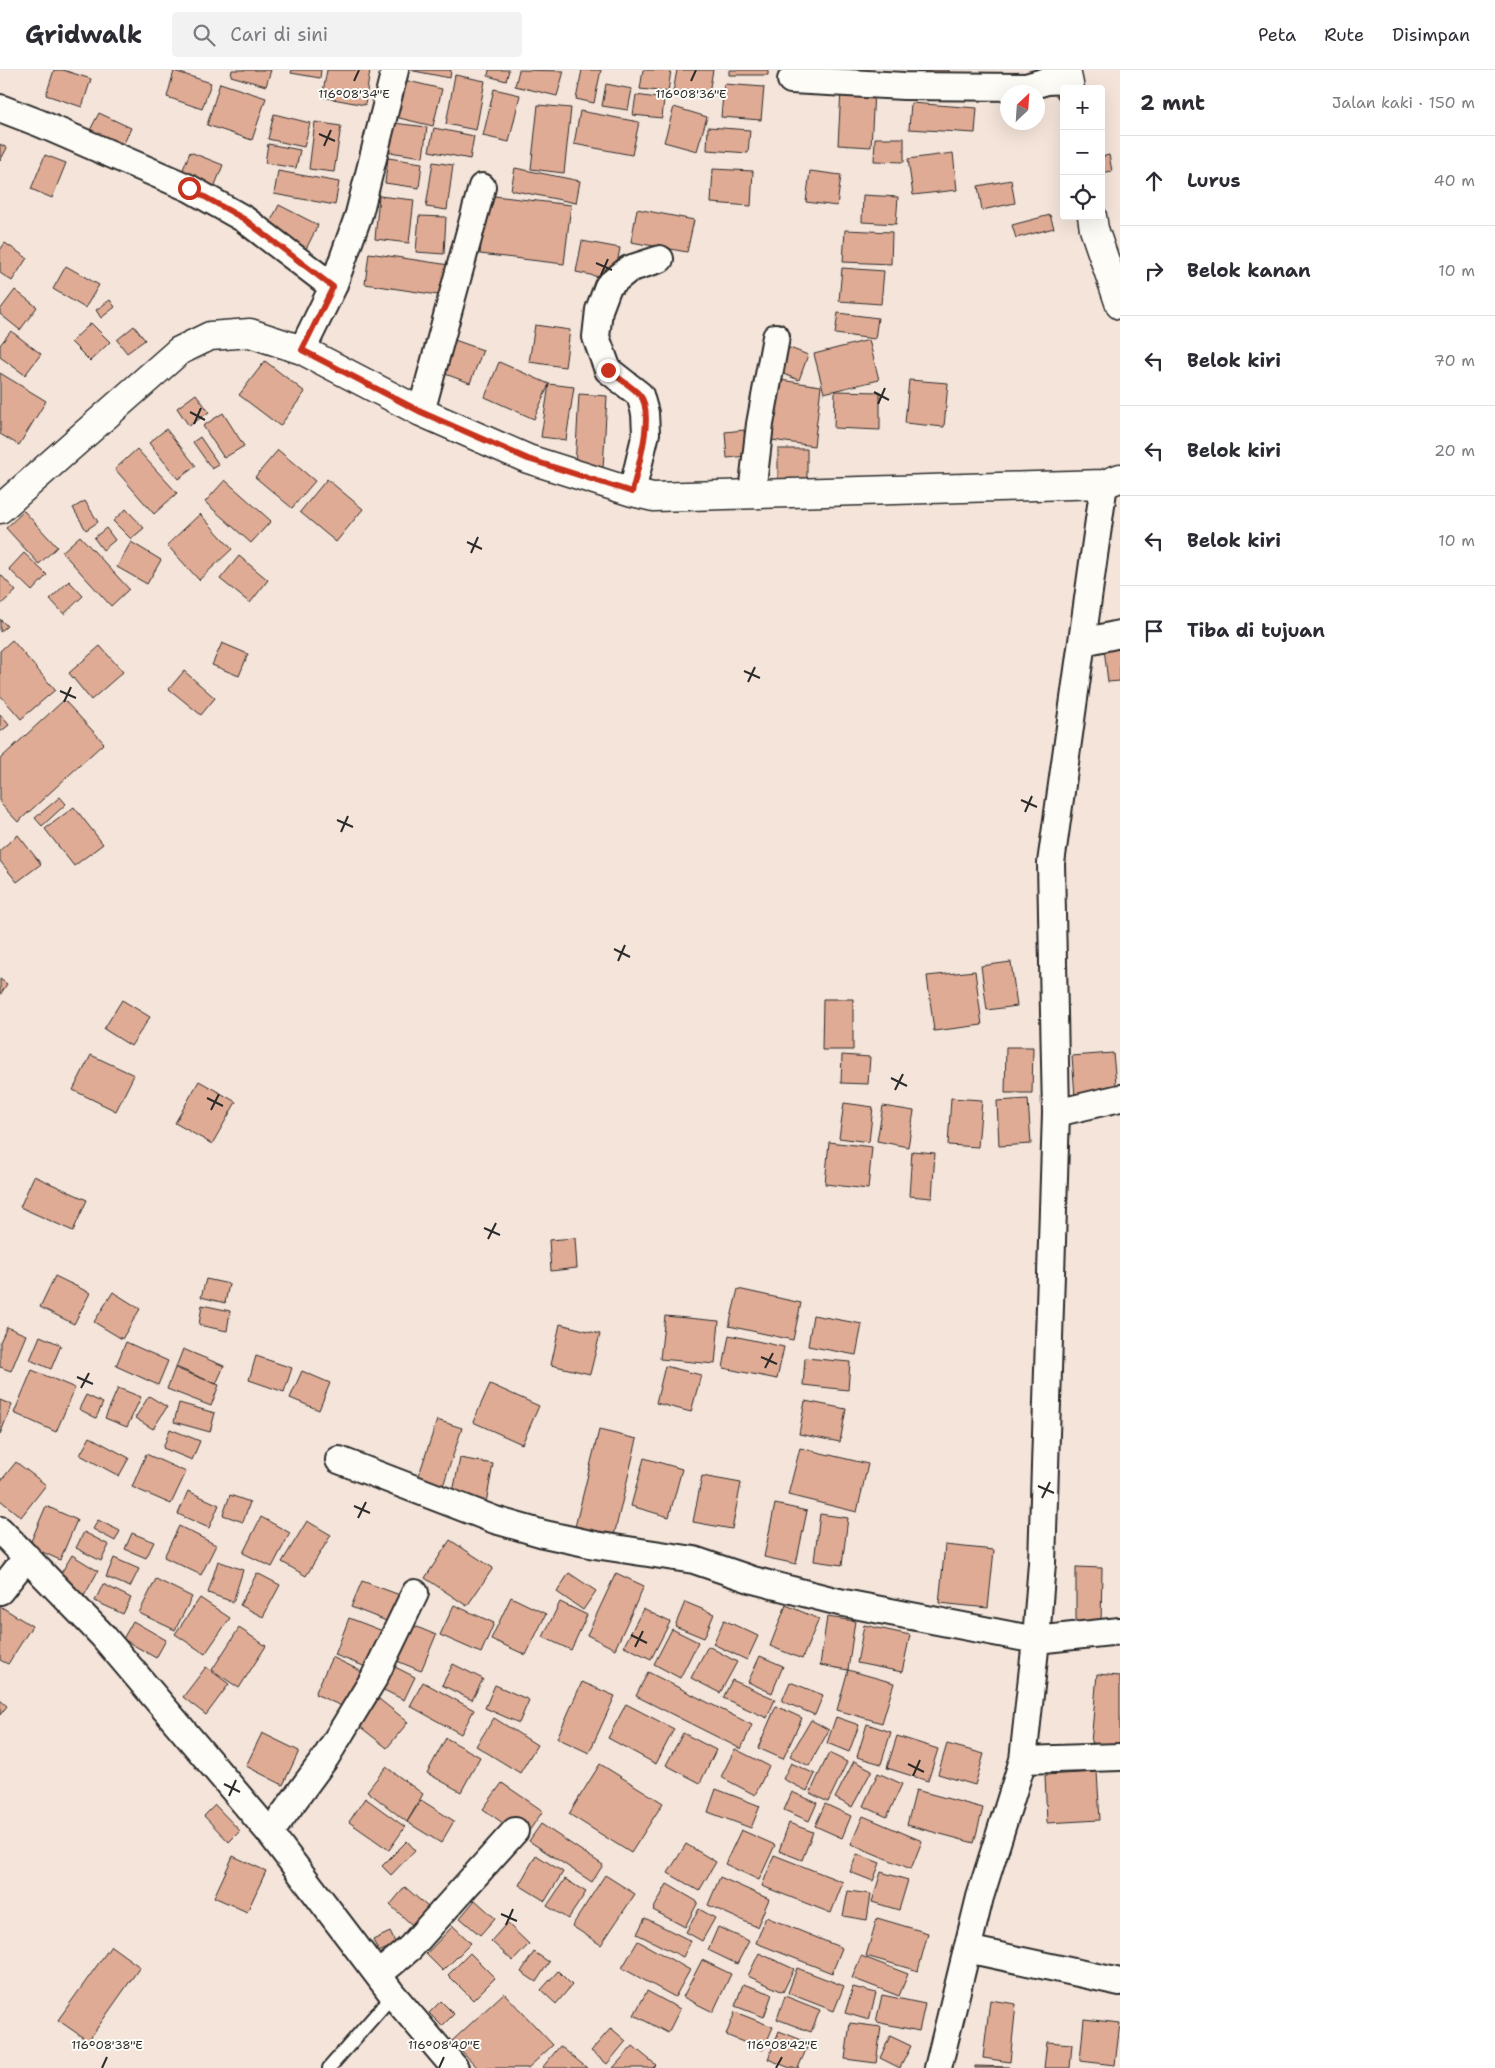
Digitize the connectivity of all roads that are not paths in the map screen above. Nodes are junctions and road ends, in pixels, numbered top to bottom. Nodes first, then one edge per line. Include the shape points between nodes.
1 (394, 70) edge
2 (791, 80) dead end
3 (1056, 81) edge
4 (0, 108) edge
5 (482, 187) dead end
6 (1093, 220) edge
7 (660, 258) dead end
8 (333, 287) junction
9 (1120, 305) edge
10 (776, 338) dead end
11 (302, 350) junction
12 (421, 412) junction
13 (1112, 481) edge
14 (632, 492) junction
15 (752, 493) junction
16 (0, 509) edge
17 (1120, 634) edge
18 (1083, 642) junction
19 (1120, 1098) edge
20 (1056, 1113) junction
21 (339, 1460) dead end
22 (0, 1530) edge
23 (27, 1557) junction
24 (0, 1591) edge
25 (415, 1592) dead end
26 (1120, 1631) edge
27 (1036, 1640) junction
28 (1120, 1757) edge
29 (1023, 1760) junction
30 (515, 1831) dead end
31 (270, 1833) junction
32 (967, 1949) junction
33 (1120, 1982) edge
34 (385, 1985) junction
35 (328, 2068) edge
36 (455, 2068) edge
37 (938, 2068) edge

1 - 8 street via 359,214
2 - 3 street via 904,86
4 - 8 street via 189,188 244,219
5 - 12 street
6 - 9 street
7 - 14 street via 629,269 608,286 599,310 596,337 608,370 640,395 645,413 646,433
8 - 11 street
10 - 15 street via 760,424
11 - 12 street
11 - 16 street via 250,333 210,336 179,352
12 - 14 street via 528,459
13 - 15 street
13 - 18 street
14 - 15 street via 654,497
17 - 18 street
18 - 20 street via 1051,863
19 - 20 street
20 - 27 street via 1042,1562
21 - 27 street via 495,1520 544,1534 694,1560 753,1580 839,1602
22 - 23 street
23 - 24 street
23 - 31 street via 103,1636
25 - 31 street via 374,1678 326,1758
26 - 27 street
27 - 29 street
28 - 29 street
29 - 32 street
30 - 34 street via 410,1948
31 - 34 street
32 - 33 street
32 - 37 street
34 - 35 lane
34 - 36 street

